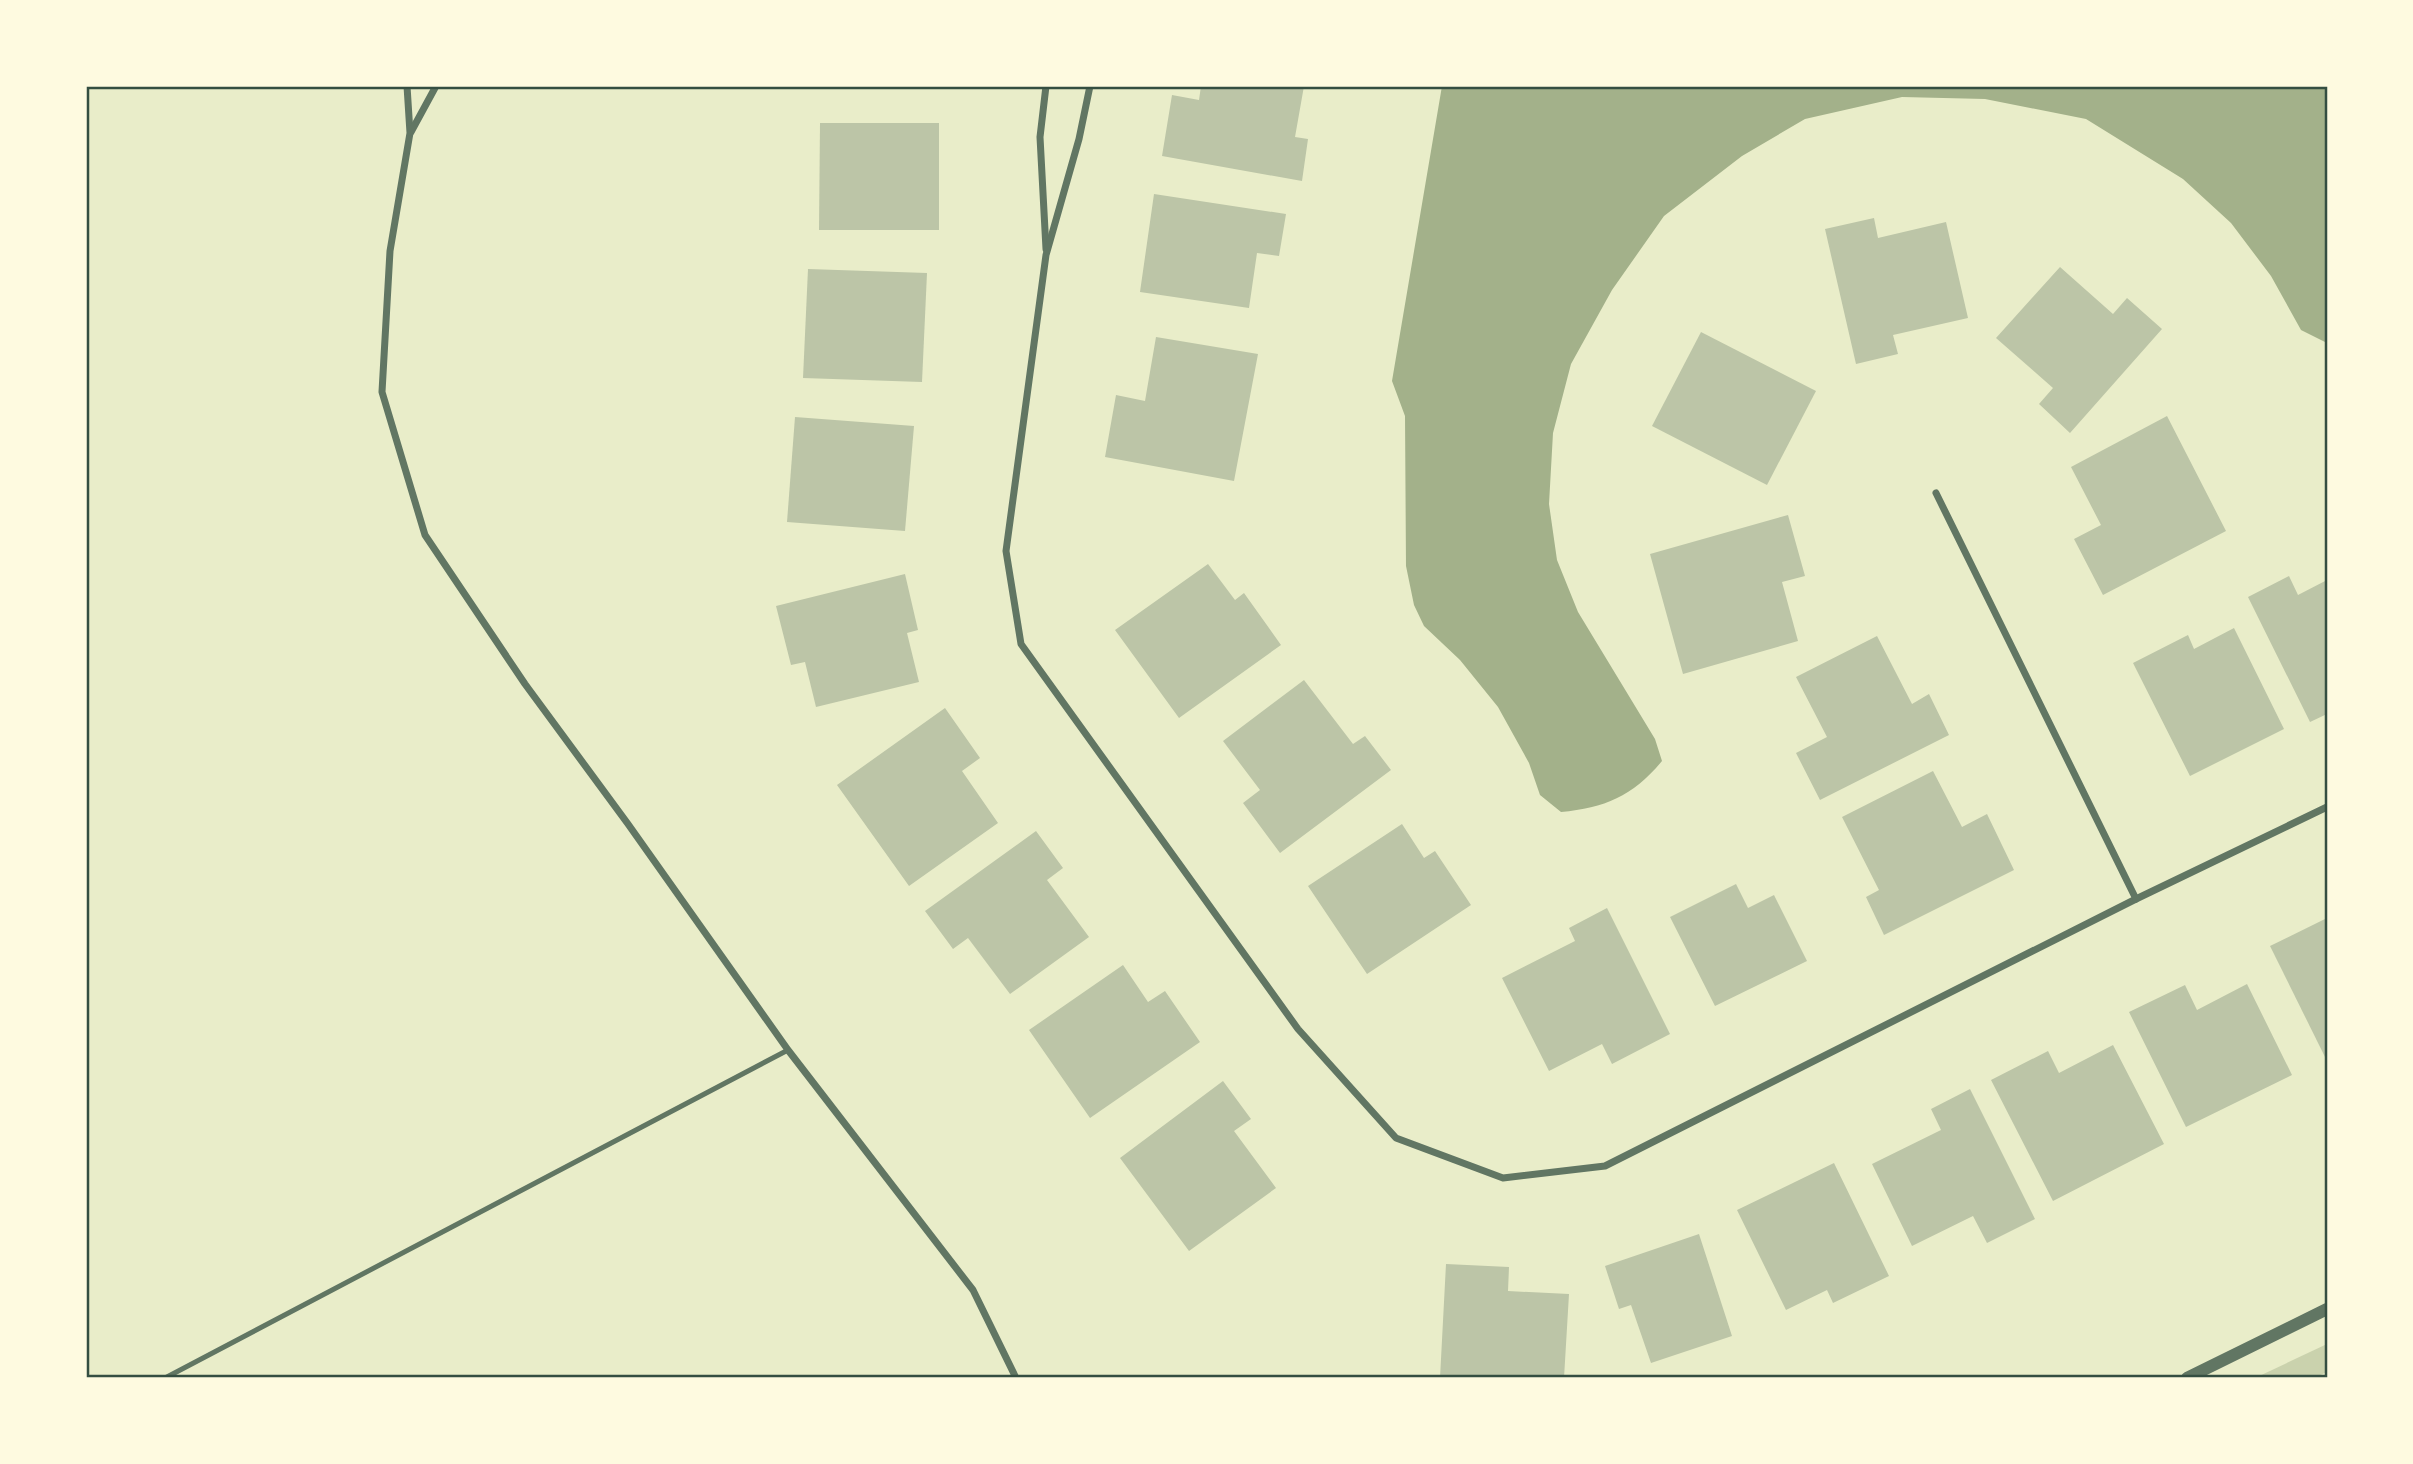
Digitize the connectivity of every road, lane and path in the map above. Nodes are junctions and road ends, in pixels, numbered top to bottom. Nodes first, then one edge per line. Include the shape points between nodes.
1 (407, 86) edge
2 (436, 86) edge
3 (1046, 86) edge
4 (1090, 86) edge
5 (410, 133) junction
6 (1046, 255) junction
7 (1936, 493) dead end
8 (2327, 807) edge
9 (2136, 898) junction
10 (788, 1049) junction
11 (2327, 1309) edge
12 (165, 1378) edge
13 (1016, 1378) edge
14 (2187, 1378) edge

1 - 5 street
2 - 5 street
3 - 6 street via 1040,137
4 - 6 street
5 - 10 street via 390,251 382,392 425,535 525,684
6 - 9 street via 1006,551 1021,644 1298,1029 1396,1138 1503,1178 1605,1166
7 - 9 street
8 - 9 street
10 - 12 lane
10 - 13 street via 973,1290
11 - 14 street

